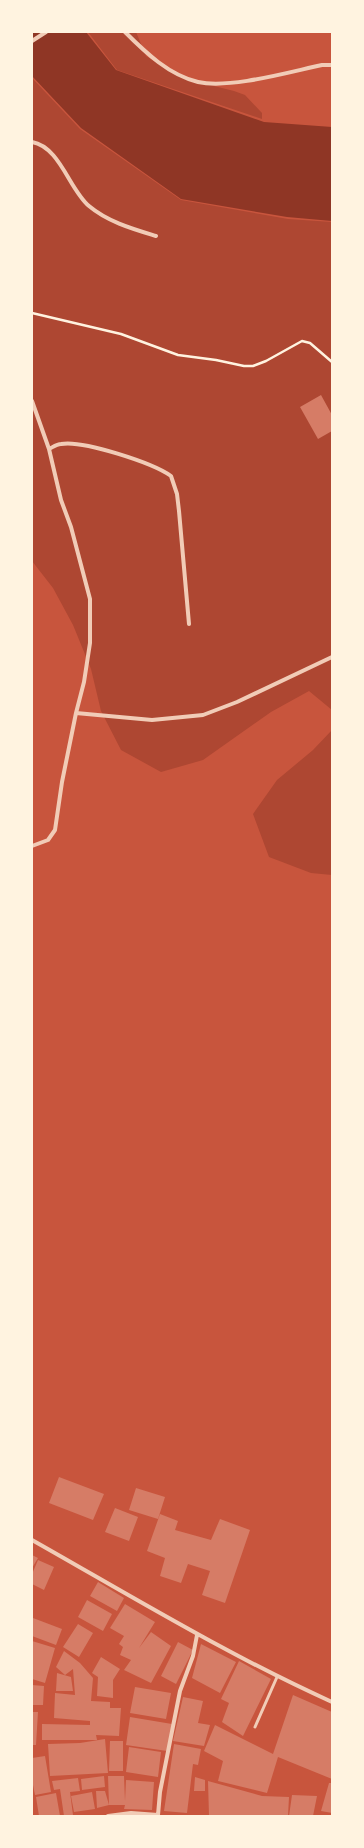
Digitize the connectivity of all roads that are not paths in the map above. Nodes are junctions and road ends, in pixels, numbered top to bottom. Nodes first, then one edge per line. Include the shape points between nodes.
1 (46, 32) edge
2 (125, 32) edge
3 (32, 41) edge
4 (332, 65) edge
5 (32, 142) edge
6 (156, 236) dead end
7 (32, 401) edge
8 (50, 449) junction
9 (189, 624) dead end
10 (332, 657) edge
11 (76, 713) junction
12 (32, 846) edge
13 (32, 1540) edge
14 (197, 1635) junction
15 (277, 1677) junction
16 (332, 1702) edge
17 (255, 1727) dead end
18 (108, 1816) edge

1 - 3 street
2 - 4 street via 160,63 182,76 199,82 239,82
5 - 6 street via 53,154 76,192 89,206 115,221
7 - 8 street
8 - 9 street via 61,444 84,446 140,461 171,476 177,494
8 - 11 street via 61,500 71,527 90,599 90,643
10 - 11 street via 237,702 203,715 152,720
11 - 12 street via 55,830 48,840
13 - 14 street
14 - 15 street
14 - 18 street via 193,1656 180,1691 158,1814 131,1813
15 - 16 street
15 - 17 lane

